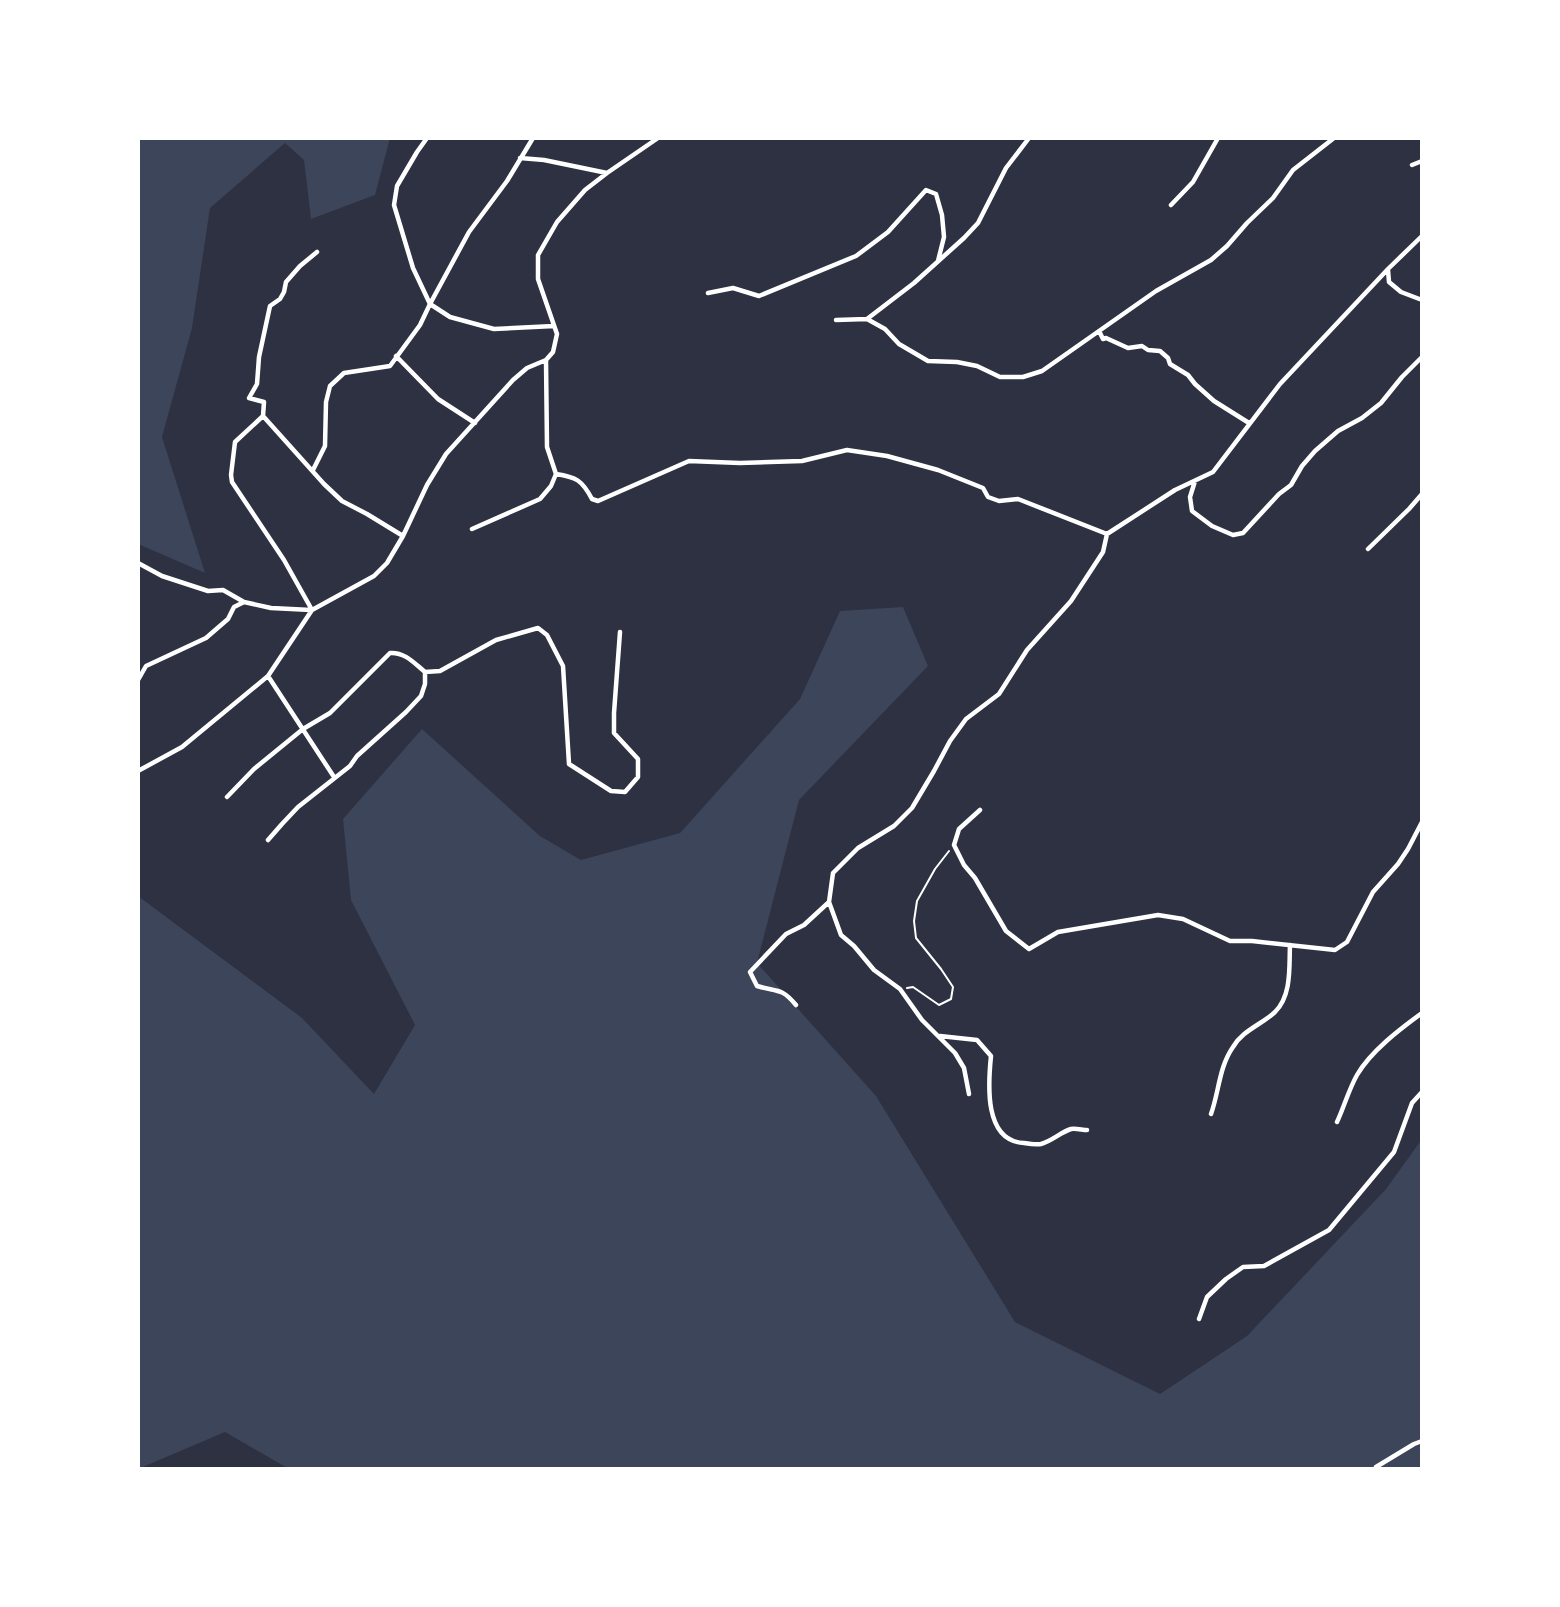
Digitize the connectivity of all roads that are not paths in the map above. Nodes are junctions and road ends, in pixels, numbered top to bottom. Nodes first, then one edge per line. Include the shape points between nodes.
1 (428, 138) edge
2 (533, 138) edge
3 (658, 138) edge
4 (1029, 138) edge
5 (1219, 138) edge
6 (1334, 138) edge
7 (519, 158) junction
8 (1422, 161) edge
9 (1412, 165) dead end
10 (607, 173) junction
11 (1171, 205) dead end
12 (1422, 236) edge
13 (317, 252) dead end
14 (938, 261) junction
15 (1388, 269) junction
16 (708, 293) dead end
17 (1422, 300) edge
18 (430, 304) junction
19 (867, 319) junction
20 (836, 320) dead end
21 (554, 326) junction
22 (1099, 331) junction
23 (396, 356) junction
24 (1422, 357) edge
25 (546, 360) junction
26 (264, 416) junction
27 (475, 423) junction
28 (1250, 423) junction
29 (313, 470) junction
30 (556, 474) junction
31 (1195, 481) junction
32 (1422, 494) edge
33 (472, 529) dead end
34 (1107, 534) junction
35 (403, 536) junction
36 (1368, 549) dead end
37 (138, 563) edge
38 (244, 602) junction
39 (312, 610) junction
40 (621, 632) dead end
41 (425, 672) junction
42 (268, 676) junction
43 (138, 680) edge
44 (303, 729) junction
45 (138, 771) edge
46 (334, 777) junction
47 (227, 797) dead end
48 (980, 810) dead end
49 (1422, 822) edge
50 (268, 840) dead end
51 (829, 902) junction
52 (1290, 945) junction
53 (796, 1005) dead end
54 (1422, 1013) edge
55 (939, 1036) junction
56 (1422, 1092) edge
57 (969, 1094) dead end
58 (1212, 1114) dead end
59 (1337, 1122) dead end
60 (1087, 1130) dead end
61 (1199, 1319) dead end
62 (1422, 1441) edge
63 (1376, 1467) dead end

1 - 18 street via 397,186 394,205 413,268
2 - 7 street
3 - 10 street
4 - 14 street via 1006,168 978,223
5 - 11 street via 1193,182
6 - 22 street via 1293,170 1273,198 1211,260
7 - 10 street
7 - 18 street via 469,232
8 - 9 street
10 - 21 street via 557,222 538,256 538,279
12 - 15 street
13 - 26 street via 286,282 280,299 270,306 257,384 248,398 264,402
14 - 16 street via 944,237 942,215 936,194 926,190 888,232 856,256 759,296 733,288
14 - 19 street
15 - 17 street via 1389,282
15 - 28 street via 1280,384
18 - 21 street via 450,317 494,329
18 - 23 street
19 - 20 street
19 - 22 street via 928,361 977,366 1000,377 1042,371
21 - 25 street via 553,352
22 - 28 street via 1103,339 1121,346 1160,351 1214,401
23 - 27 street via 438,399
23 - 29 street via 390,366 344,373 330,386 326,446
24 - 31 street via 1381,403 1315,451 1291,485 1243,533 1233,536 1192,511
25 - 27 street via 513,380
25 - 30 street via 547,447
26 - 29 street
26 - 39 street via 235,442 232,482
27 - 35 street via 433,474
28 - 31 street via 1213,472
29 - 35 street via 342,501
30 - 33 street via 540,499
30 - 34 street via 572,476 598,500 689,461 802,461 847,450 938,470 983,488 999,502 1018,499
31 - 34 street
32 - 36 street
34 - 51 street via 1103,552 1071,601 1027,650 999,694 966,719 912,808 833,873
35 - 39 street via 374,576
37 - 38 street via 208,591 223,590
38 - 39 street
38 - 43 street via 206,638 146,666
39 - 42 street
40 - 41 street via 614,733 638,759 638,777 625,792 611,791 569,764 563,666 547,635 538,628 496,640 440,671
41 - 44 street via 410,659 390,653 330,713
41 - 46 street via 421,696
42 - 44 street
42 - 45 street via 182,747
44 - 46 street
44 - 47 street
46 - 50 street
48 - 52 street via 959,829 954,845 1006,931 1029,949 1058,932 1158,915 1183,919 1230,941
49 - 52 street via 1398,864 1373,892 1347,942 1335,950
51 - 53 street via 804,925 786,934 750,972 757,986 787,994
51 - 55 street via 841,935 874,970 900,989
52 - 58 street via 1287,992 1276,1011 1232,1047
54 - 59 street via 1367,1060
55 - 57 street via 964,1068
55 - 60 street via 977,1040 991,1056 988,1088 993,1116 1000,1132 1017,1143 1039,1144 1072,1129
56 - 61 street via 1412,1103 1394,1152 1329,1230 1264,1266 1243,1267 1208,1297
62 - 63 street

